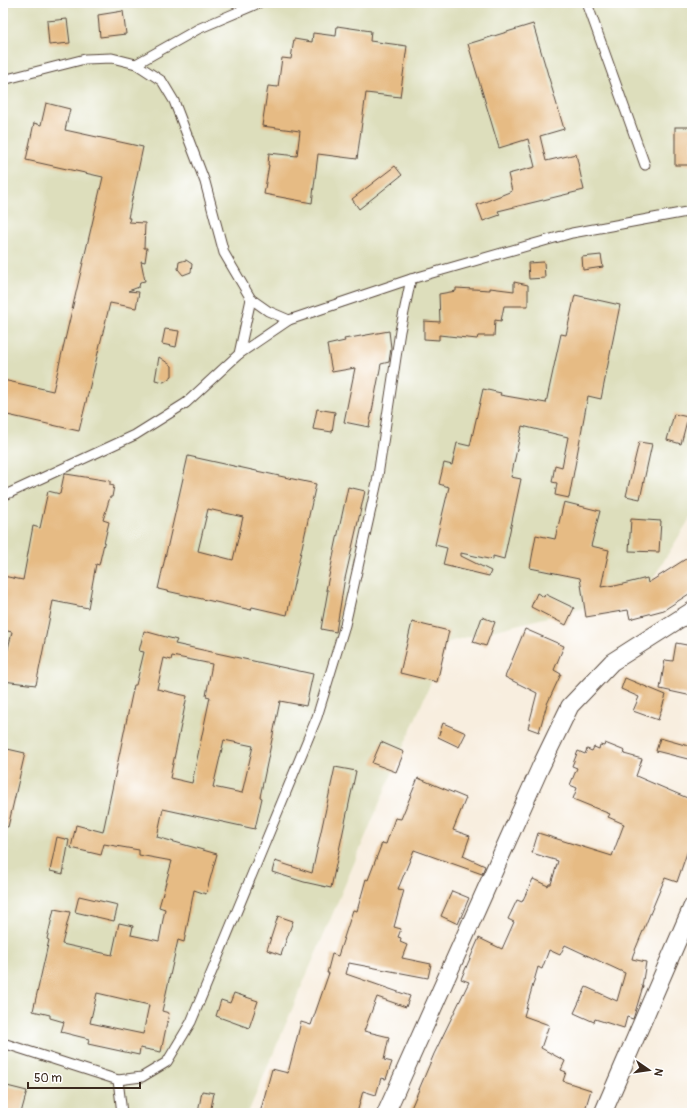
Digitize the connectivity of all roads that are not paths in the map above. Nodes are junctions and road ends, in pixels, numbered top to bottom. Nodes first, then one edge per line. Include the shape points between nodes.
1 (259, 3) edge
2 (587, 3) edge
3 (136, 64) junction
4 (3, 80) edge
5 (645, 165) dead end
6 (692, 211) edge
7 (411, 279) junction
8 (251, 299) junction
9 (289, 320) junction
10 (239, 354) junction
11 (3, 496) edge
12 (692, 611) edge
13 (692, 908) edge
14 (3, 1042) edge
15 (118, 1080) junction
16 (122, 1113) edge
17 (386, 1113) edge
18 (603, 1113) edge

1 - 3 lane via 198,29
2 - 5 lane
3 - 4 lane via 112,58 84,59
3 - 8 lane via 162,81 174,101 206,182 224,253
6 - 7 lane via 572,233
7 - 9 lane
7 - 15 lane via 400,331 375,489 345,626 317,717 191,1022 167,1062 142,1077
8 - 9 lane via 268,311
8 - 10 lane
9 - 10 lane
10 - 11 lane via 186,403 135,435
12 - 17 street via 612,662 570,706
13 - 18 street
14 - 15 lane
15 - 16 lane

